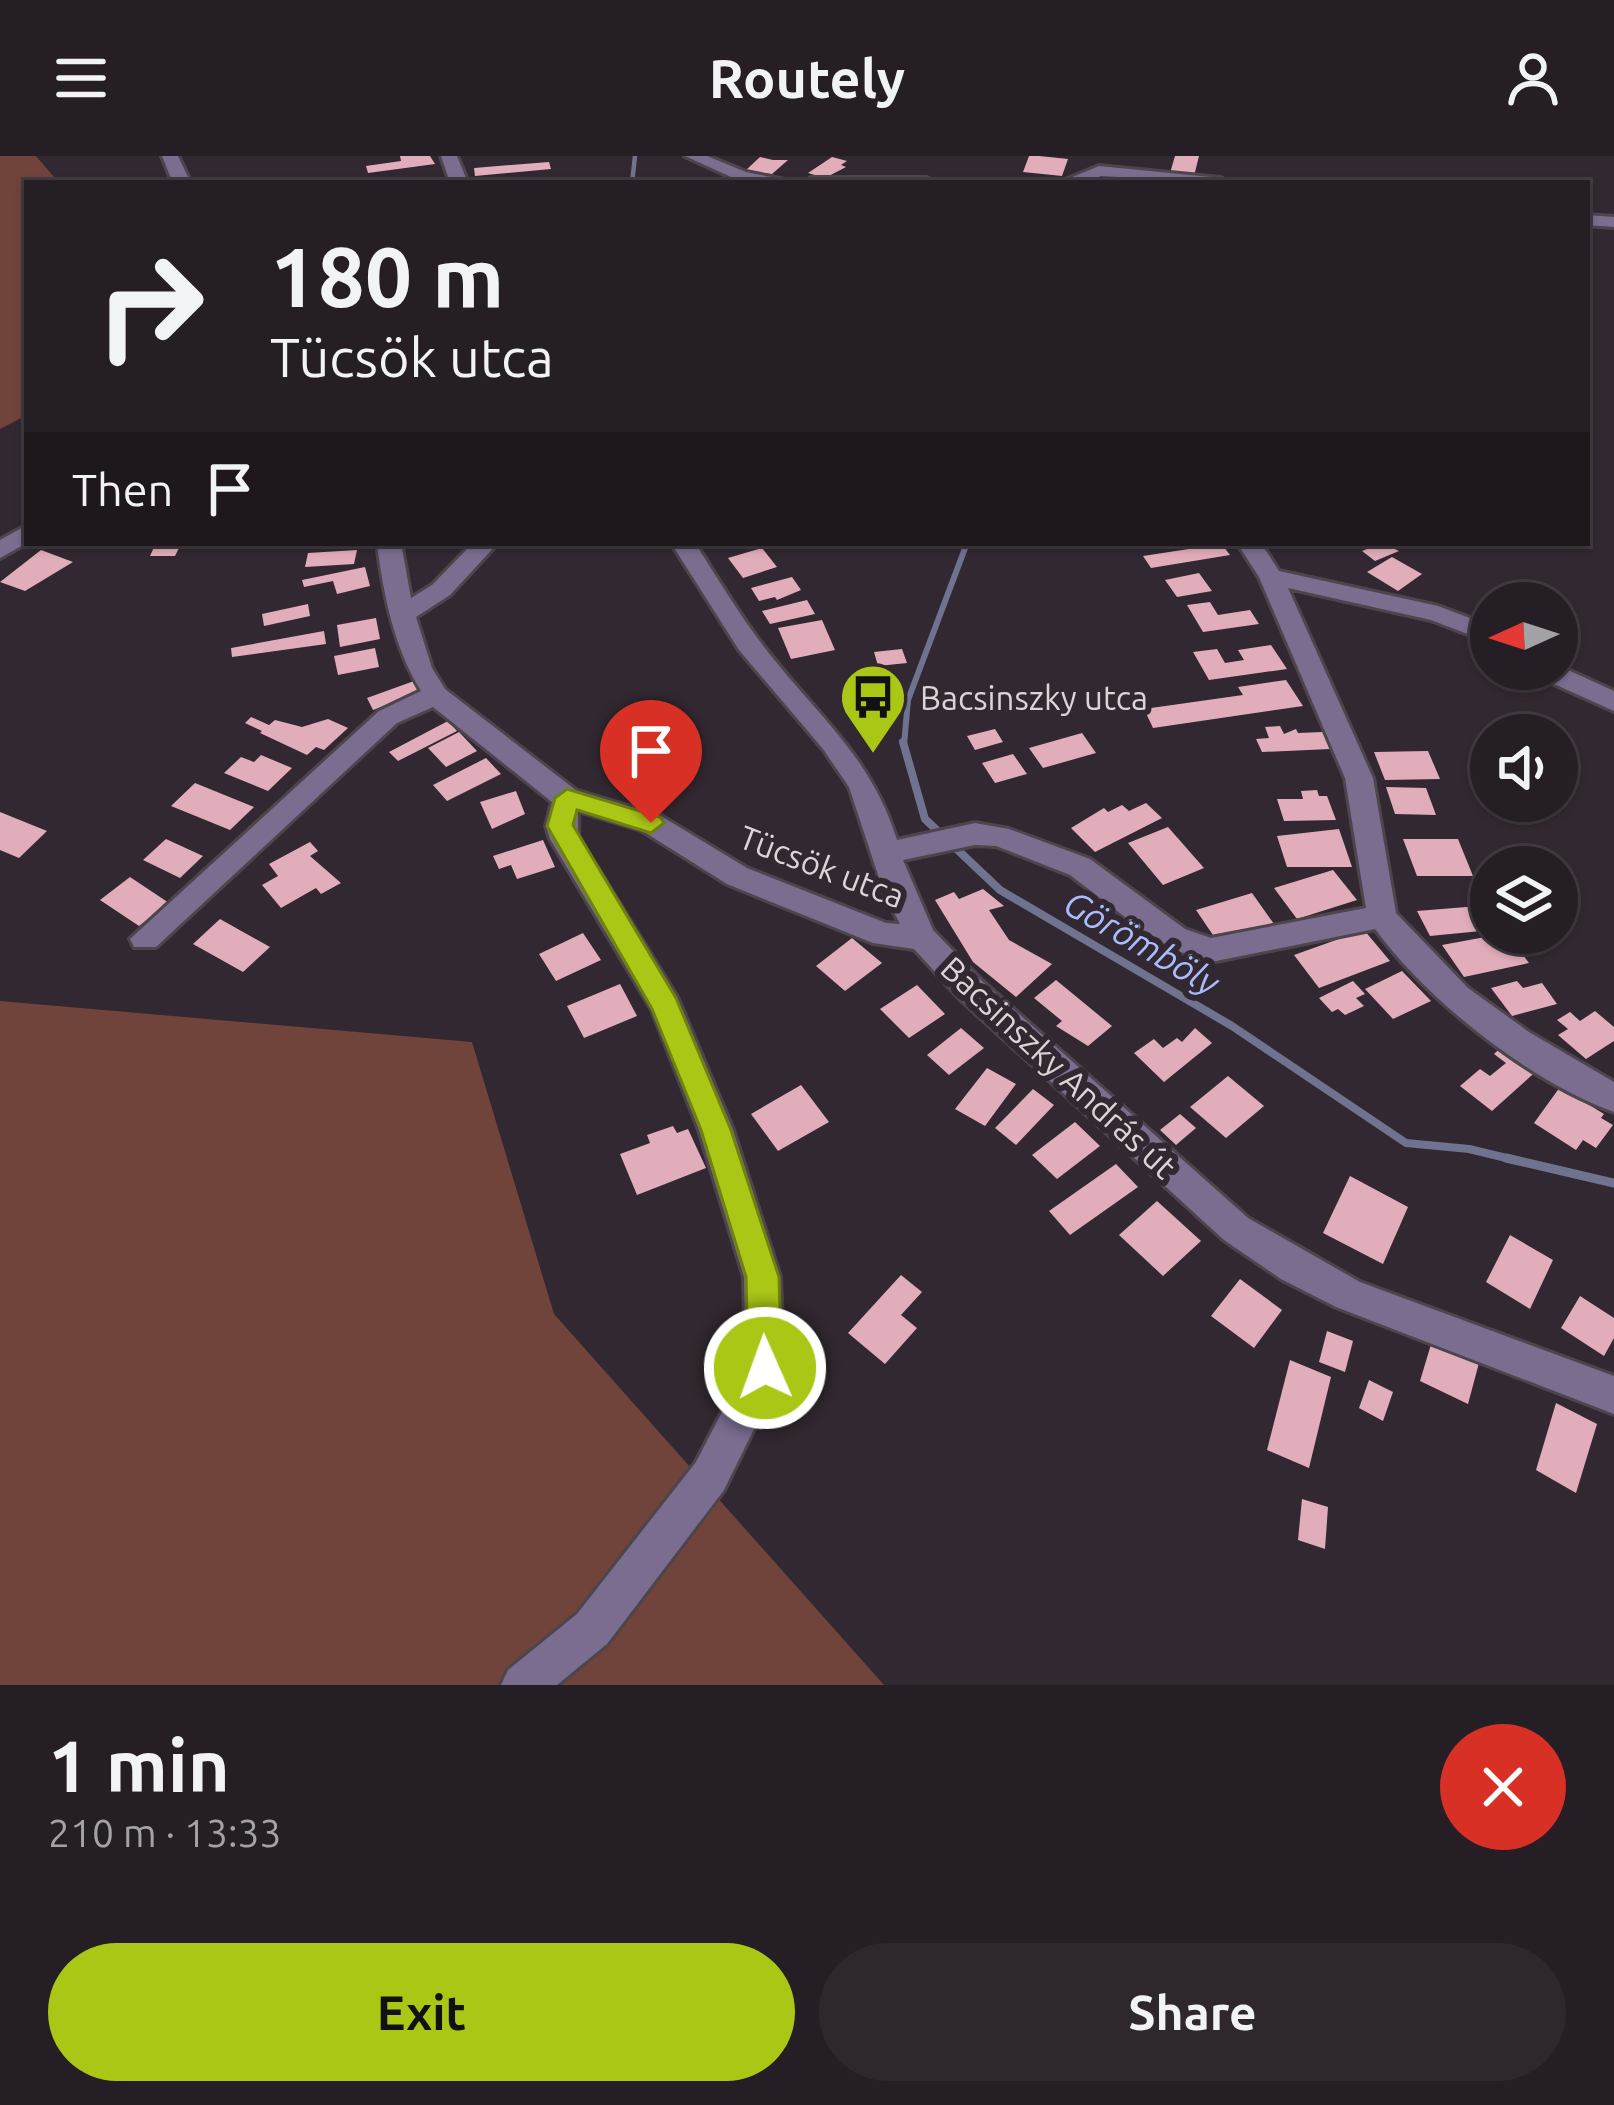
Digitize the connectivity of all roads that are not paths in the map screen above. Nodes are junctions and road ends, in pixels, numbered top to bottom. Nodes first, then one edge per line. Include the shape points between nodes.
1 (693, 156) edge
2 (1134, 156) edge
3 (1099, 171) junction
4 (767, 180) edge
5 (1075, 180) edge
6 (1190, 180) edge
7 (388, 546) edge
8 (483, 546) edge
9 (685, 546) edge
10 (1251, 546) edge
11 (1271, 578) junction
12 (405, 613) junction
13 (1470, 627) edge
14 (1578, 685) edge
15 (436, 695) junction
16 (1614, 702) edge
17 (567, 798) junction
18 (886, 853) junction
19 (1382, 916) junction
20 (922, 938) junction
21 (145, 939) dead end
22 (1614, 1098) edge
23 (1614, 1395) edge
24 (523, 1685) edge

1 - 4 street
2 - 3 street
3 - 5 street
3 - 6 street
7 - 12 street
8 - 12 street
9 - 18 street, Bacsinszky András út via 748,644 871,798
10 - 11 street
11 - 13 street
11 - 19 street via 1359,778
12 - 15 street via 419,668
14 - 16 street
15 - 17 street
15 - 21 street via 388,717
17 - 20 street, Tücsök utca via 651,823 737,876 884,935
17 - 24 street via 564,839 665,1006 716,1130 762,1277 765,1368 710,1476 592,1629
18 - 19 street via 975,834 1040,848 1080,867 1174,938 1211,950
18 - 20 street, Bacsinszky András út
19 - 22 street via 1408,955 1475,1010
20 - 23 street, Bacsinszky András út via 1236,1229 1349,1295

